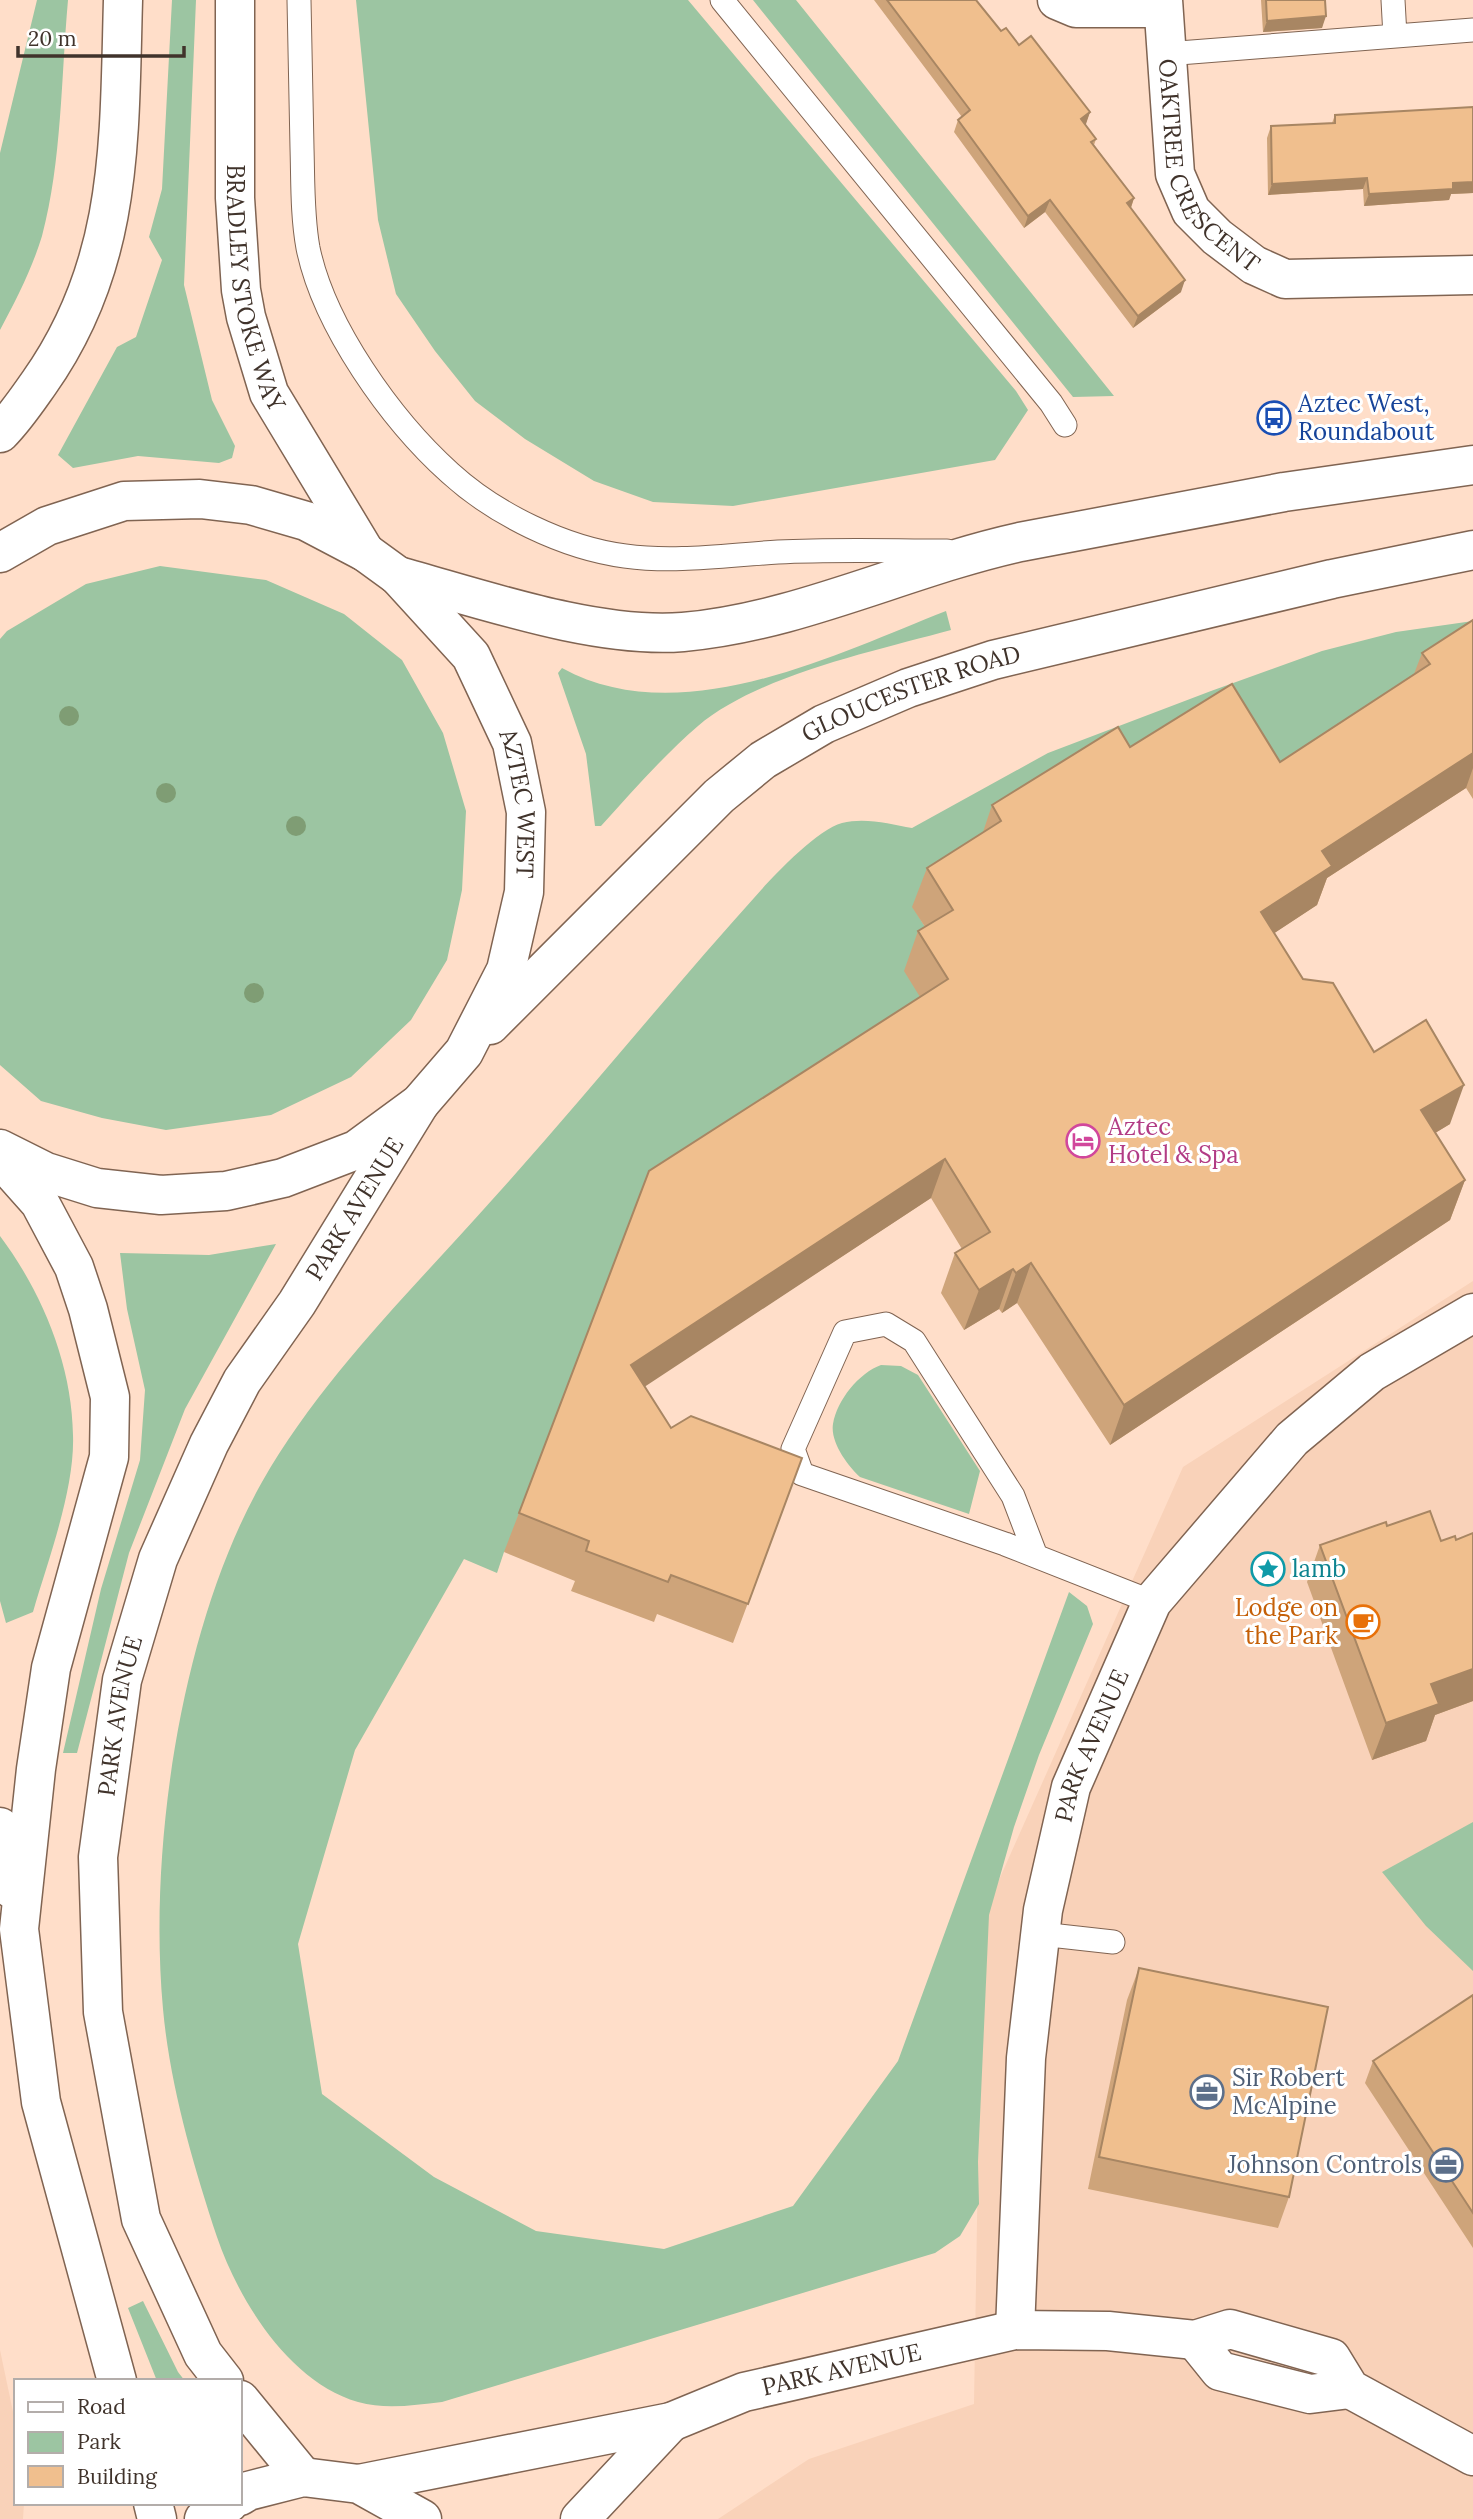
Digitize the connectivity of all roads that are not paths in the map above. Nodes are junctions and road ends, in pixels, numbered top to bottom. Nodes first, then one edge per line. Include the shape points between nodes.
1 (123, 0) edge
2 (235, 0) edge
3 (299, 0) edge
4 (722, 0) edge
5 (1056, 0) edge
6 (1393, 0) edge
7 (1163, 4) edge
8 (1473, 30) edge
9 (1395, 36) junction
10 (1166, 54) junction
11 (1473, 275) edge
12 (1065, 425) dead end
13 (0, 433) edge
14 (1473, 465) edge
15 (982, 550) junction
16 (1473, 550) edge
17 (365, 552) junction
18 (0, 553) edge
19 (398, 576) junction
20 (464, 1052) junction
21 (420, 1103) junction
22 (0, 1149) edge
23 (0, 1158) edge
24 (1473, 1313) edge
25 (1036, 1556) junction
26 (1152, 1602) junction
27 (0, 1827) edge
28 (19, 1929) junction
29 (1041, 1934) junction
30 (1113, 1942) dead end
31 (1015, 2330) junction
32 (116, 2379) edge
33 (222, 2379) edge
34 (242, 2402) edge
35 (671, 2421) junction
36 (1473, 2456) edge
37 (303, 2477) junction
38 (359, 2484) junction
39 (242, 2495) edge
40 (226, 2505) edge
41 (204, 2519) edge
42 (422, 2519) edge
43 (580, 2519) edge

1 - 13 street via 118,164 106,239 87,298 54,362
2 - 17 street, BRADLEY STOKE WAY via 235,198 246,317 269,393
3 - 15 lane via 304,219 317,283 361,366 450,474 542,530 624,556 687,559 780,552
4 - 12 lane
5 - 7 street, OAKTREE CRESCENT via 1076,8
6 - 9 lane
7 - 10 street, OAKTREE CRESCENT
8 - 9 lane
9 - 10 lane
10 - 11 street, OAKTREE CRESCENT via 1175,174 1191,211 1254,265 1285,279
14 - 15 street via 1284,492
15 - 19 street via 776,614 680,632 633,631 570,621
16 - 20 street, GLOUCESTER ROAD via 993,660 908,688 824,724 763,760 719,796
17 - 18 street, AZTEC WEST via 306,521 251,505 200,499 124,501 47,526
17 - 19 street, AZTEC WEST
19 - 20 street, AZTEC WEST via 471,656 512,743 526,812 524,892 506,970
20 - 21 street, AZTEC WEST
21 - 22 street, AZTEC WEST via 356,1150 282,1178 226,1191 162,1195 97,1188 46,1172
21 - 33 street, PARK AVENUE via 298,1303 242,1381 209,1444 158,1559 122,1680 99,1857 103,2012 141,2220 203,2354
23 - 28 street via 40,1203 74,1267 110,1397 109,1457 51,1668
24 - 26 street, PARK AVENUE via 1371,1372 1292,1439
25 - 25 lane via 802,1474 793,1449 845,1332 886,1324 914,1341 1013,1496
25 - 26 lane
26 - 29 street, PARK AVENUE via 1071,1787
27 - 28 street
28 - 32 street via 41,2102
29 - 30 lane
29 - 31 street, PARK AVENUE via 1026,2058
31 - 35 street, PARK AVENUE via 744,2392
31 - 36 street, PARK AVENUE via 1108,2331 1195,2340 1230,2329 1331,2358 1350,2389
34 - 37 street
35 - 38 street, PARK AVENUE
35 - 43 street, PARK AVENUE
37 - 38 street
37 - 39 street
38 - 42 street
40 - 41 street

